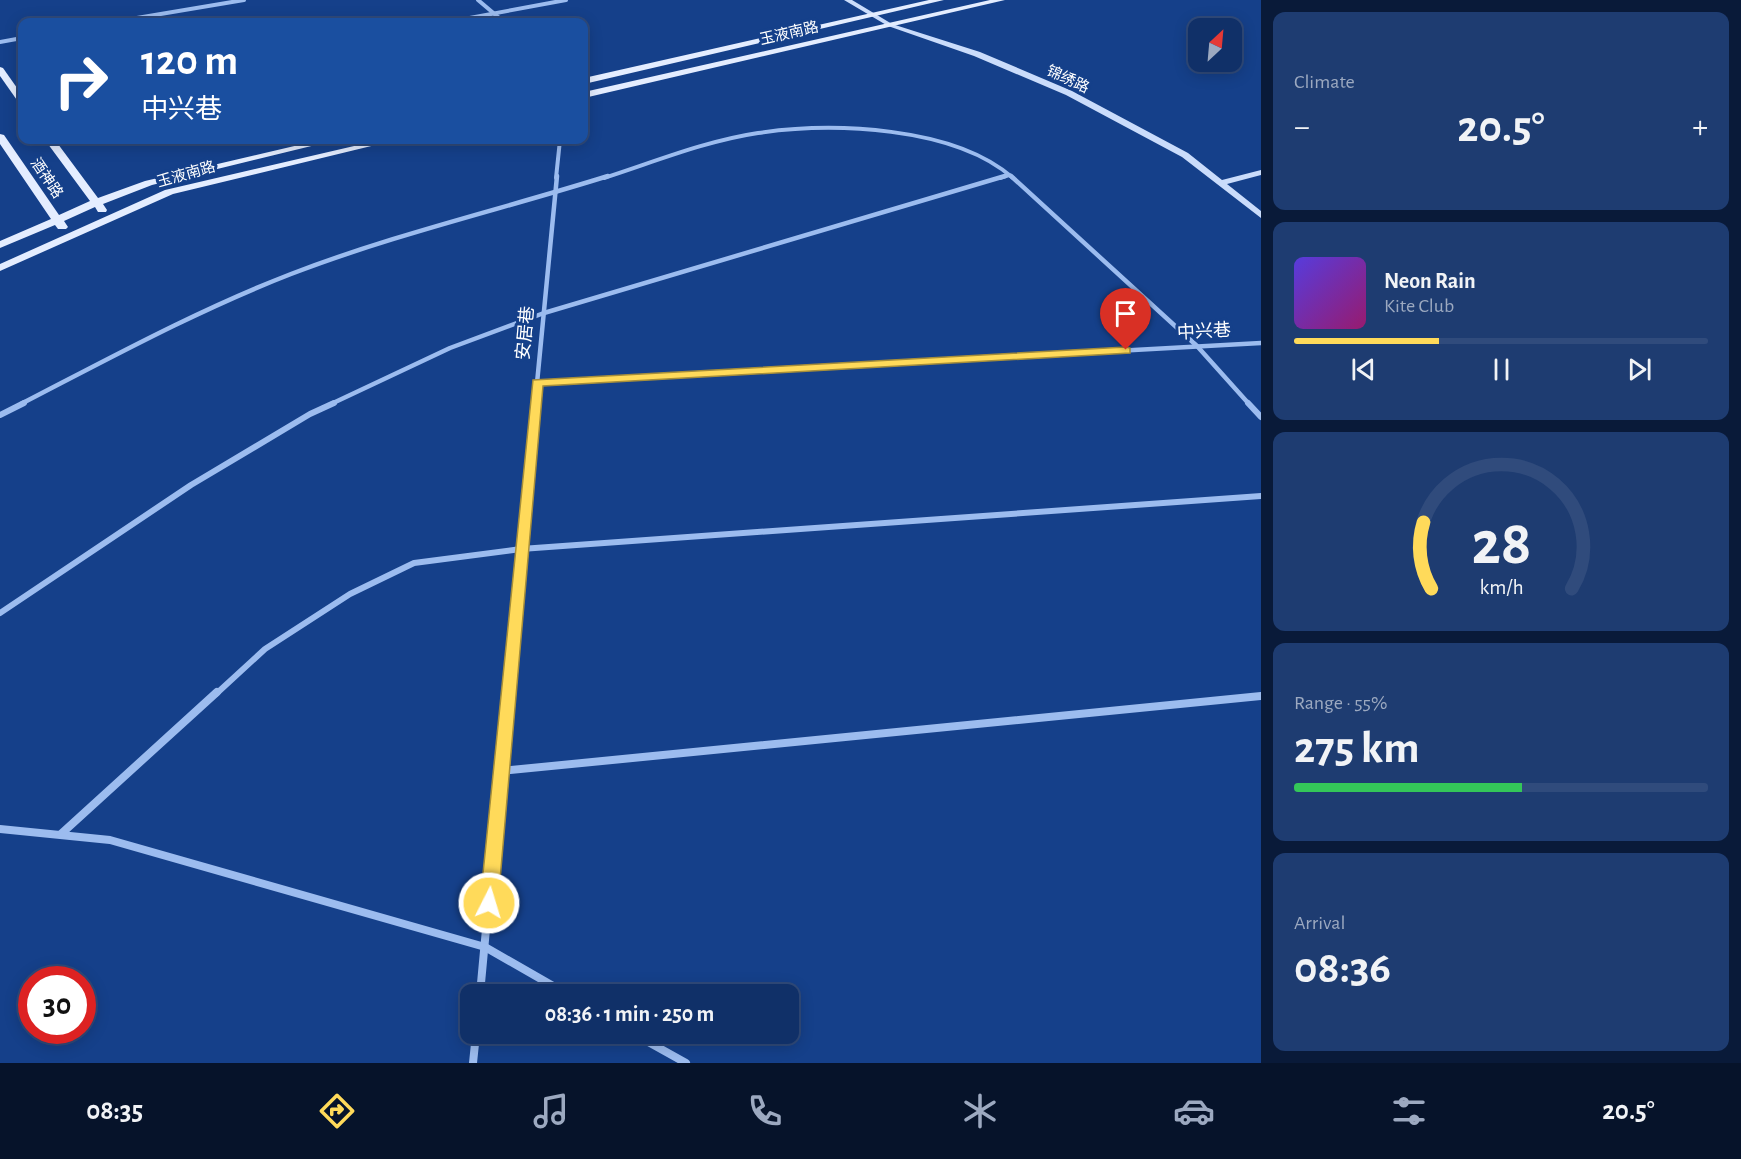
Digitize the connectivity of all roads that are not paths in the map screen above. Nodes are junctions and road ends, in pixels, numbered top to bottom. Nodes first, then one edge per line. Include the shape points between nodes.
1 (244, 0) edge
2 (478, 0) edge
3 (566, 0) edge
4 (847, 0) edge
5 (940, 0) edge
6 (1001, 0) edge
7 (494, 14) junction
8 (873, 15) junction
9 (137, 18) edge
10 (471, 18) edge
11 (499, 18) edge
12 (890, 25) junction
13 (18, 39) edge
14 (0, 42) edge
15 (0, 70) edge
16 (588, 80) edge
17 (588, 94) edge
18 (18, 95) edge
19 (0, 137) edge
20 (53, 144) edge
21 (314, 144) edge
22 (373, 144) edge
23 (560, 144) edge
24 (1261, 172) edge
25 (1010, 175) junction
26 (1221, 183) junction
27 (555, 193) junction
28 (96, 202) junction
29 (1261, 215) edge
30 (108, 219) junction
31 (57, 220) junction
32 (68, 237) junction
33 (0, 245) edge
34 (0, 268) edge
35 (544, 313) junction
36 (1261, 343) edge
37 (1197, 346) junction
38 (537, 383) junction
39 (0, 416) edge
40 (1261, 417) edge
41 (1261, 496) edge
42 (521, 549) junction
43 (0, 614) edge
44 (1261, 696) edge
45 (501, 771) junction
46 (0, 828) edge
47 (61, 834) junction
48 (484, 947) junction
49 (481, 984) edge
50 (549, 984) edge
51 (475, 1044) edge
52 (652, 1044) edge
53 (473, 1063) edge
54 (686, 1063) edge

1 - 9 street
2 - 7 street
3 - 7 street
4 - 8 street, 锦绣路
5 - 8 main road, 玉液南路
6 - 12 main road, 玉液南路
7 - 10 street
7 - 11 street
8 - 12 street, 锦绣路
8 - 16 main road, 玉液南路
12 - 17 main road, 玉液南路
12 - 26 street, 锦绣路 via 976,54 1069,93 1185,155
13 - 14 street
15 - 18 main road
19 - 31 main road, 酒神路
20 - 28 main road, 酒神路
21 - 28 main road, 玉液南路 via 174,176
22 - 30 main road, 玉液南路 via 197,184
23 - 27 street, 安居巷
24 - 26 street
25 - 27 street via 963,147 918,136 882,129 819,129 758,133 718,142
25 - 35 street
25 - 37 street
26 - 29 street, 锦绣路
27 - 35 street, 安居巷
27 - 39 street via 394,237 290,274 182,321
28 - 30 main road, 酒神路
28 - 31 main road, 玉液南路
30 - 32 main road, 玉液南路
31 - 32 main road, 酒神路
31 - 33 main road, 玉液南路
32 - 34 main road, 玉液南路
35 - 38 street, 安居巷
35 - 43 street via 450,348 310,414 191,484
36 - 37 street, 中兴巷
37 - 38 street, 中兴巷
37 - 40 street
38 - 42 street, 安居巷
41 - 42 street
42 - 45 street, 安居巷
42 - 47 street via 414,563 350,594 265,649
44 - 45 street
45 - 48 street, 安居巷
46 - 47 street
47 - 48 street via 110,840
48 - 49 street, 安居巷
48 - 50 street
51 - 53 street
52 - 54 street

